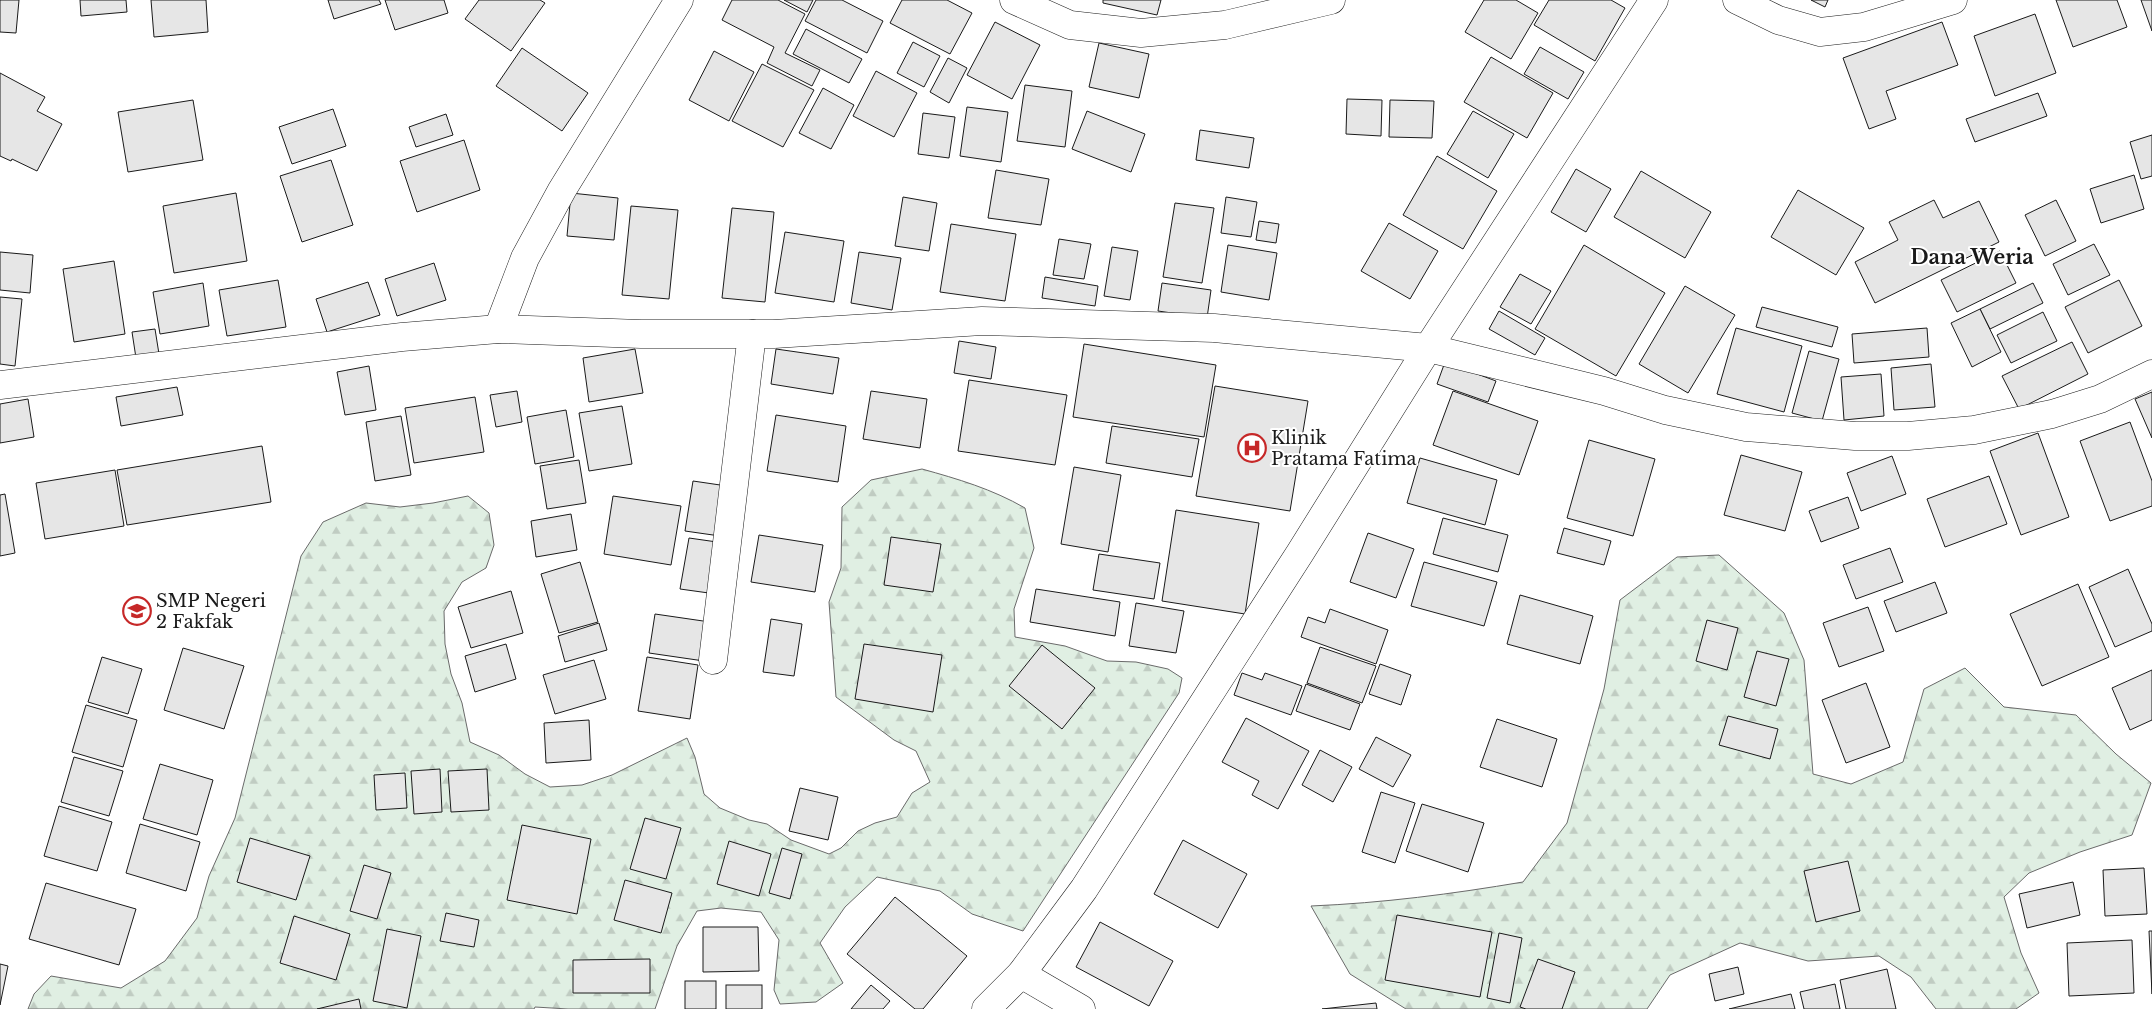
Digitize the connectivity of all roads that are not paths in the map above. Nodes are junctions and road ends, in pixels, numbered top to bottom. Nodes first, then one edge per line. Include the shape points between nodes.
1 (679, 0) edge
2 (1014, 0) edge
3 (1331, 0) edge
4 (1654, 0) edge
5 (1737, 0) edge
6 (1953, 0) edge
7 (498, 329) junction
8 (752, 334) junction
9 (1428, 348) junction
10 (2152, 374) edge
11 (0, 385) edge
12 (713, 660) dead end
13 (1021, 974) junction
14 (986, 1009) edge
15 (1081, 1009) edge

1 - 7 street via 562,190 526,258
2 - 3 street via 1070,25 1141,33 1225,25
4 - 9 street
5 - 6 street via 1778,20 1820,32 1864,27
7 - 8 street
7 - 11 street via 402,337
8 - 9 street via 982,321 1214,328
8 - 12 street
9 - 10 street via 1604,391 1665,410 1746,427 1855,436 1908,436 1974,430 2052,414 2100,399
9 - 13 street via 1084,889
13 - 14 street
13 - 15 street

